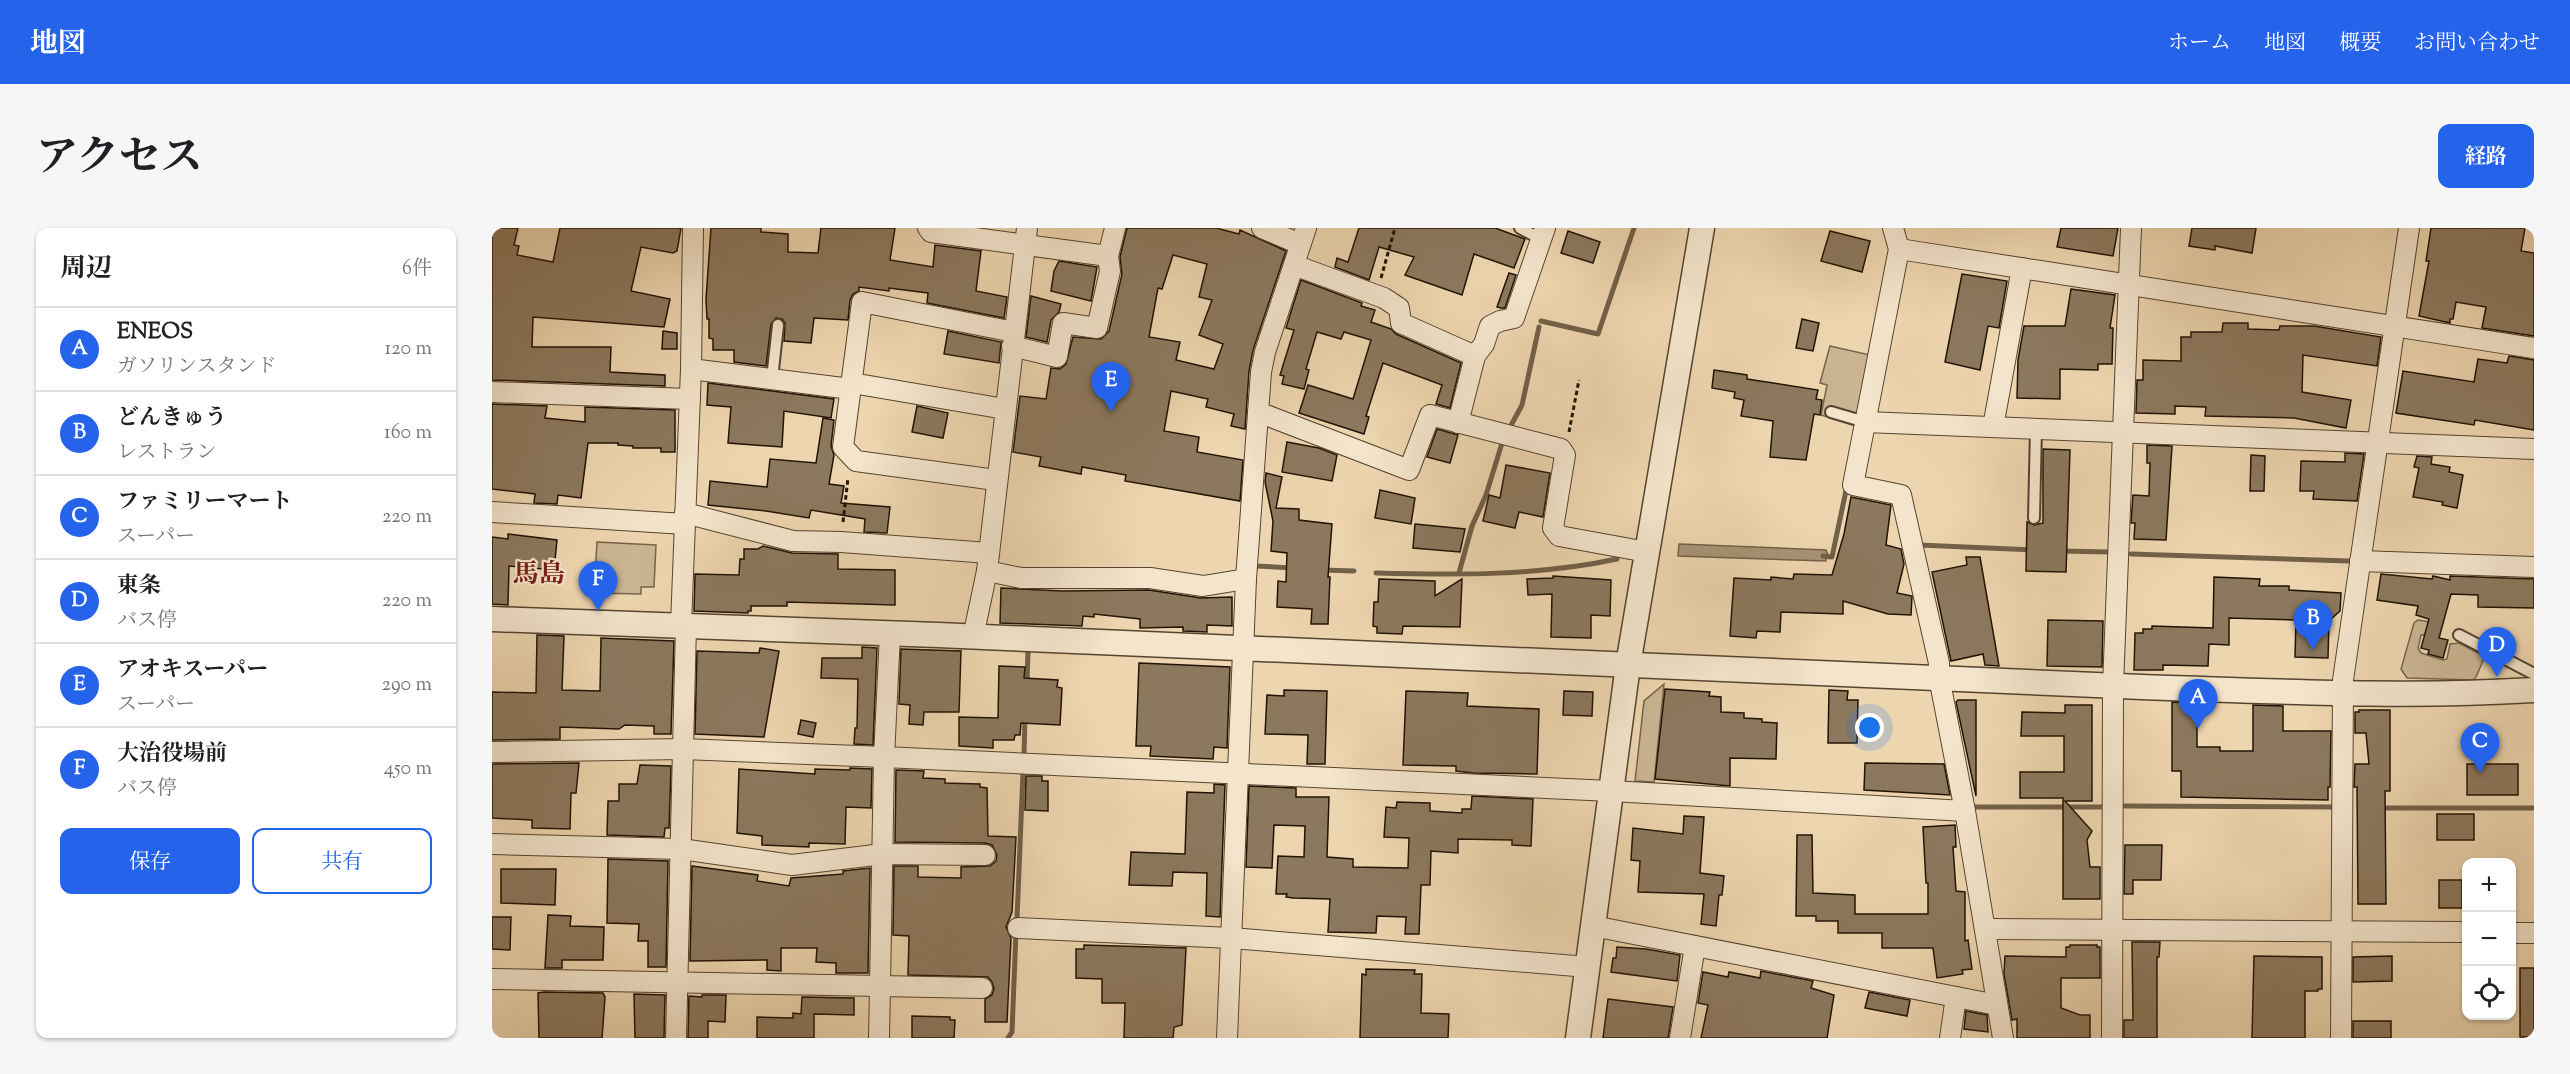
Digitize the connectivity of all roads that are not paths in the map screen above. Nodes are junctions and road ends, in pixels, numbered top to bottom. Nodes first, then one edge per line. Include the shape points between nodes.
1 (693, 228) edge
2 (928, 228) edge
3 (1115, 228) edge
4 (1262, 228) edge
5 (1520, 228) edge
6 (1702, 228) edge
7 (2131, 228) edge
8 (2409, 228) edge
9 (963, 232) edge
10 (1543, 233) edge
11 (1026, 236) edge
12 (1303, 236) edge
13 (1897, 236) edge
14 (1108, 256) junction
15 (1294, 265) junction
16 (2022, 268) junction
17 (2130, 284) junction
18 (778, 325) dead end
19 (2394, 326) junction
20 (1013, 339) junction
21 (2534, 348) edge
22 (1475, 356) junction
23 (691, 369) junction
24 (772, 379) junction
25 (851, 386) junction
26 (492, 392) edge
27 (690, 399) junction
28 (1005, 409) junction
29 (1258, 412) junction
30 (1831, 412) dead end
31 (1865, 422) junction
32 (1458, 423) junction
33 (1993, 427) junction
34 (2036, 428) junction
35 (2122, 431) junction
36 (2378, 442) junction
37 (2534, 449) edge
38 (996, 480) junction
39 (492, 512) edge
40 (2034, 518) dead end
41 (685, 519) junction
42 (1647, 552) junction
43 (2360, 561) junction
44 (988, 562) junction
45 (2534, 567) edge
46 (1246, 579) junction
47 (492, 619) edge
48 (684, 625) junction
49 (890, 633) junction
50 (2459, 635) dead end
51 (973, 637) junction
52 (1244, 649) junction
53 (1628, 665) junction
54 (2534, 674) edge
55 (1939, 677) junction
56 (2113, 686) junction
57 (2534, 690) edge
58 (2342, 694) junction
59 (683, 749) junction
60 (492, 752) edge
61 (884, 757) junction
62 (1239, 773) junction
63 (1611, 791) junction
64 (1965, 811) junction
65 (492, 844) edge
66 (681, 849) junction
67 (882, 854) junction
68 (985, 855) dead end
69 (1593, 926) junction
70 (1018, 928) dead end
71 (1985, 929) junction
72 (2113, 930) junction
73 (2341, 932) junction
74 (2462, 932) edge
75 (2516, 933) edge
76 (2534, 933) edge
77 (1231, 938) junction
78 (1695, 946) junction
79 (1588, 967) junction
80 (492, 979) edge
81 (677, 982) junction
82 (880, 986) junction
83 (982, 988) dead end
84 (1956, 997) junction
85 (1997, 1005) junction
86 (676, 1038) edge
87 (879, 1038) edge
88 (1227, 1038) edge
89 (1578, 1038) edge
90 (1680, 1038) edge
91 (1950, 1038) edge
92 (2003, 1038) edge
93 (2112, 1038) edge
94 (2341, 1038) edge

1 - 23 street
2 - 9 street via 931,232
3 - 14 street
4 - 12 street
5 - 10 lane
6 - 42 street
7 - 17 street
8 - 19 street
9 - 11 street
10 - 22 street via 1514,318 1490,326
11 - 14 street
11 - 20 street
12 - 15 street
13 - 16 street
13 - 31 street
14 - 20 street via 1110,271 1097,328 1063,323 1057,357
15 - 22 street via 1376,295 1399,308 1401,323
15 - 29 street via 1265,352
16 - 17 street
16 - 33 street
17 - 19 street
17 - 35 street
18 - 24 lane
19 - 21 street
19 - 36 street
20 - 25 street via 862,302
20 - 28 street
22 - 32 street
23 - 24 street
23 - 27 street
24 - 25 street
25 - 28 street
25 - 38 street via 843,447 856,462
26 - 27 street
27 - 41 street
28 - 38 street
29 - 32 street via 1409,470 1430,415
29 - 46 street
30 - 31 lane
31 - 33 street
31 - 55 street via 1853,484 1901,495
32 - 42 street via 1561,449 1565,455 1553,528 1559,536
33 - 34 street
34 - 35 street
34 - 40 lane
35 - 36 street
35 - 56 street
36 - 37 street
36 - 43 street
38 - 44 street
39 - 41 street
41 - 44 street via 793,541 841,542
41 - 48 street
42 - 53 street
43 - 45 street
43 - 58 street
44 - 46 street via 1021,578 1150,578 1203,586
44 - 51 street
46 - 52 street
47 - 48 street
48 - 49 street
48 - 59 street
49 - 51 street
49 - 61 street
50 - 54 lane
51 - 52 street
52 - 53 street
52 - 62 street
53 - 55 street
53 - 63 street
55 - 56 street
55 - 64 street
56 - 58 street
56 - 72 street
57 - 58 street
58 - 73 street
59 - 60 street
59 - 61 street
59 - 66 street
61 - 62 street
61 - 67 street
62 - 63 street
62 - 77 street
63 - 64 street
63 - 69 street
64 - 71 street
65 - 66 street
66 - 67 street via 792,865
66 - 81 street
67 - 68 street
67 - 82 street
69 - 78 street
69 - 79 street
70 - 77 street
71 - 72 street
71 - 85 street
72 - 73 street
72 - 93 street
73 - 74 street
73 - 94 street
75 - 76 street
77 - 79 street
77 - 88 street
78 - 84 street
78 - 90 street
79 - 89 street
80 - 81 street
81 - 82 street
81 - 86 street
82 - 83 street
82 - 87 street
84 - 85 street
84 - 91 street
85 - 92 street

